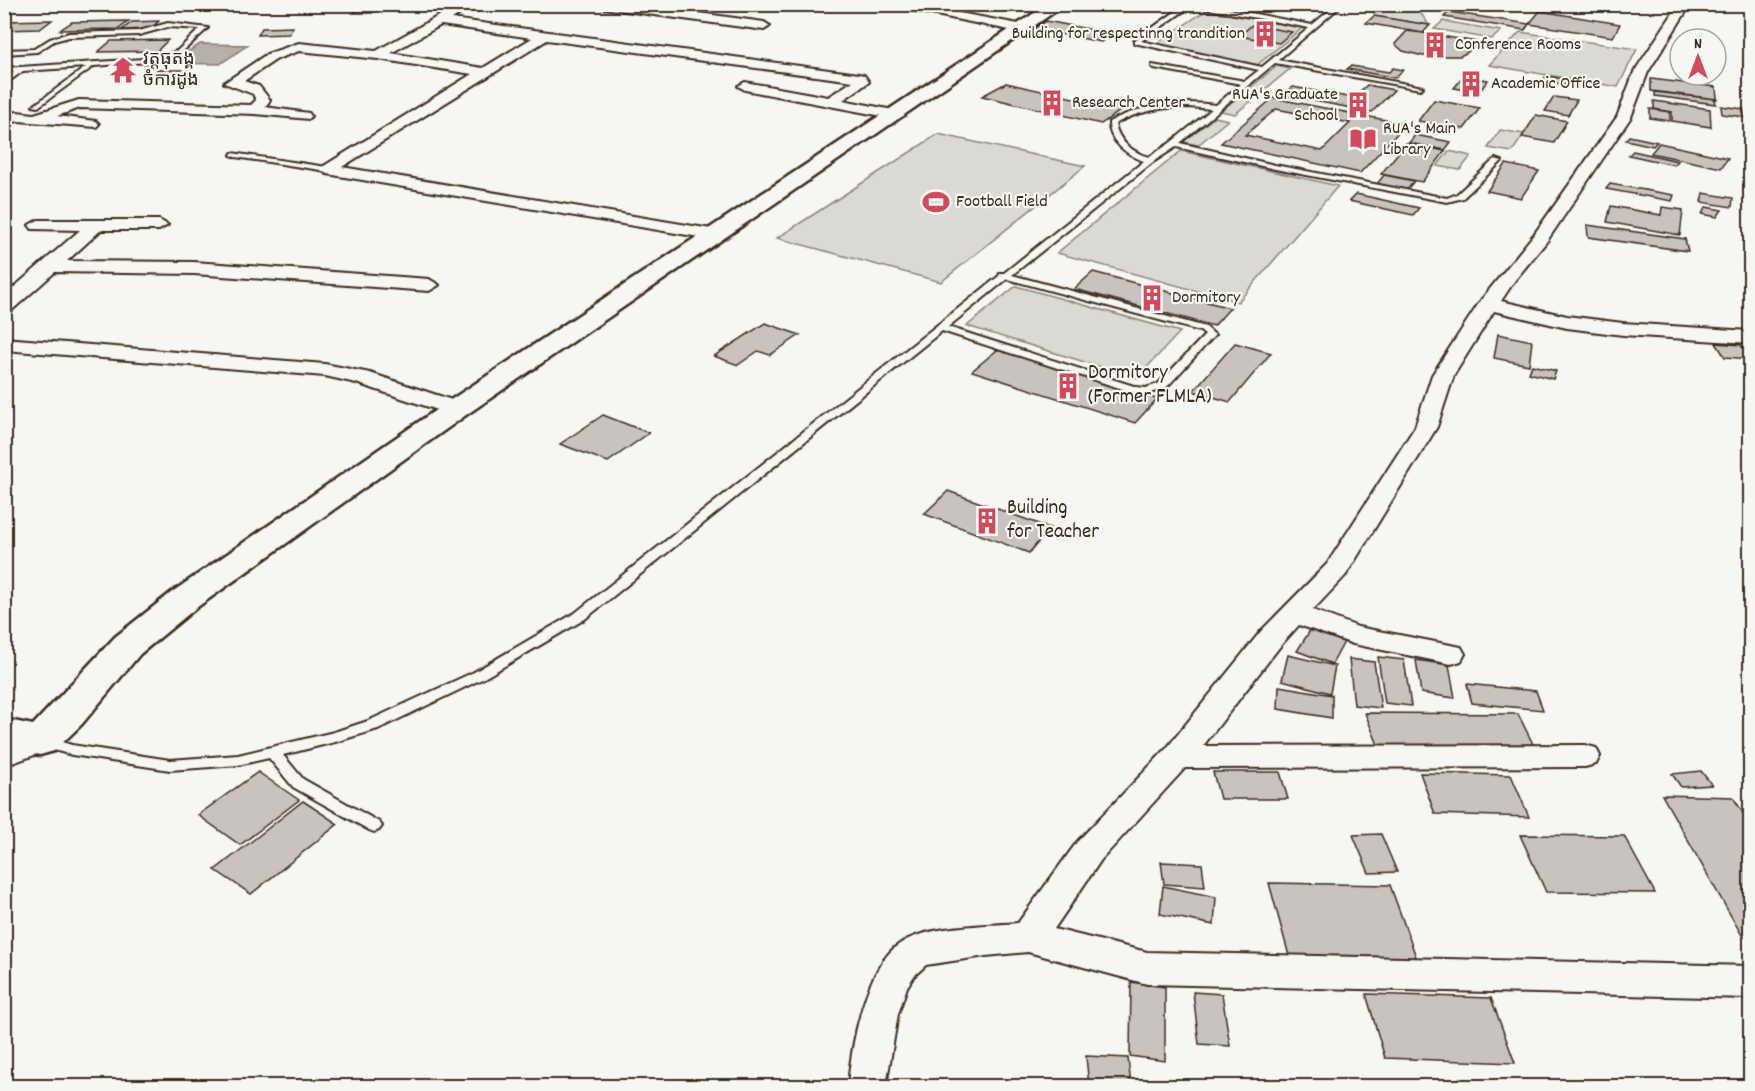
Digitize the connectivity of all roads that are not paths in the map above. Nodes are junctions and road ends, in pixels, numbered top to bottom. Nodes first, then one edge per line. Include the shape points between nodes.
1 (470, 4) edge
2 (603, 4) edge
3 (888, 4) edge
4 (1059, 4) edge
5 (1191, 4) edge
6 (1341, 4) edge
7 (1685, 4) edge
8 (644, 7) edge
9 (439, 21) junction
10 (764, 26) dead end
11 (1314, 27) junction
12 (1024, 29) junction
13 (543, 36) junction
14 (591, 42) junction
15 (35, 51) junction
16 (4, 52) edge
17 (378, 55) junction
18 (1275, 61) junction
19 (92, 65) junction
20 (1154, 66) dead end
21 (21, 69) junction
22 (1264, 69) junction
23 (4, 70) edge
24 (484, 72) junction
25 (4, 83) edge
26 (1246, 83) junction
27 (745, 86) dead end
28 (1420, 87) dead end
29 (831, 102) junction
30 (1215, 107) junction
31 (255, 110) junction
32 (36, 112) junction
33 (898, 115) junction
34 (304, 116) dead end
35 (4, 120) edge
36 (90, 124) dead end
37 (1174, 144) junction
38 (236, 155) dead end
39 (1150, 160) junction
40 (1498, 161) dead end
41 (327, 169) junction
42 (38, 225) dead end
43 (97, 225) junction
44 (159, 225) dead end
45 (717, 235) junction
46 (51, 266) junction
47 (1003, 275) junction
48 (429, 285) dead end
49 (1488, 304) junction
50 (4, 307) edge
51 (939, 327) junction
52 (1750, 337) edge
53 (4, 344) edge
54 (456, 409) junction
55 (1295, 613) junction
56 (1451, 654) dead end
57 (22, 737) edge
58 (273, 753) junction
59 (4, 755) edge
60 (1585, 756) dead end
61 (1177, 757) junction
62 (374, 826) dead end
63 (1028, 937) junction
64 (1750, 982) edge
65 (867, 1086) edge

1 - 9 street
2 - 8 street
3 - 12 street
4 - 12 street
5 - 11 lane
5 - 22 lane via 1136,42
6 - 11 lane
7 - 49 street via 1641,72 1624,117 1541,237
8 - 10 street
8 - 14 street
9 - 13 street
9 - 17 street
11 - 18 lane
12 - 33 street
13 - 14 street
13 - 24 street
14 - 29 street via 859,78 862,82
15 - 16 lane
15 - 19 lane via 69,35 139,33 168,25 205,28 180,51 159,60
15 - 21 lane
17 - 24 street
17 - 31 street via 298,47 278,52 231,83 260,93 263,100
18 - 22 lane
18 - 28 lane
19 - 21 lane
19 - 32 lane
20 - 26 lane
21 - 23 lane
21 - 25 lane
22 - 26 lane
24 - 41 street
26 - 30 lane
27 - 29 street
29 - 33 street
30 - 37 lane
30 - 39 lane via 1146,109 1125,114 1111,123 1120,142 1134,155
31 - 32 street via 79,104
31 - 34 street
32 - 35 street
32 - 36 street
33 - 45 street
37 - 39 lane
37 - 40 lane via 1447,200 1458,198
38 - 41 lane
39 - 47 lane
41 - 45 street
42 - 43 street
43 - 44 street
43 - 46 street
45 - 54 street
46 - 48 street via 194,268
46 - 50 street
47 - 51 lane
47 - 51 lane via 1203,329 1210,336 1162,386 1147,391
49 - 52 street via 1567,322
49 - 55 street via 1443,375 1426,427 1387,490 1337,569
51 - 58 lane via 580,616 479,675 373,725
53 - 54 street via 325,370
54 - 57 street via 148,626 112,661 54,731
55 - 56 street via 1353,635
55 - 61 street via 1270,638
57 - 58 lane via 72,750 170,765
57 - 59 street
58 - 62 lane via 298,783
60 - 61 street
61 - 63 street via 1089,851
63 - 64 street via 1147,968
63 - 65 street via 915,953 894,971 876,1030

